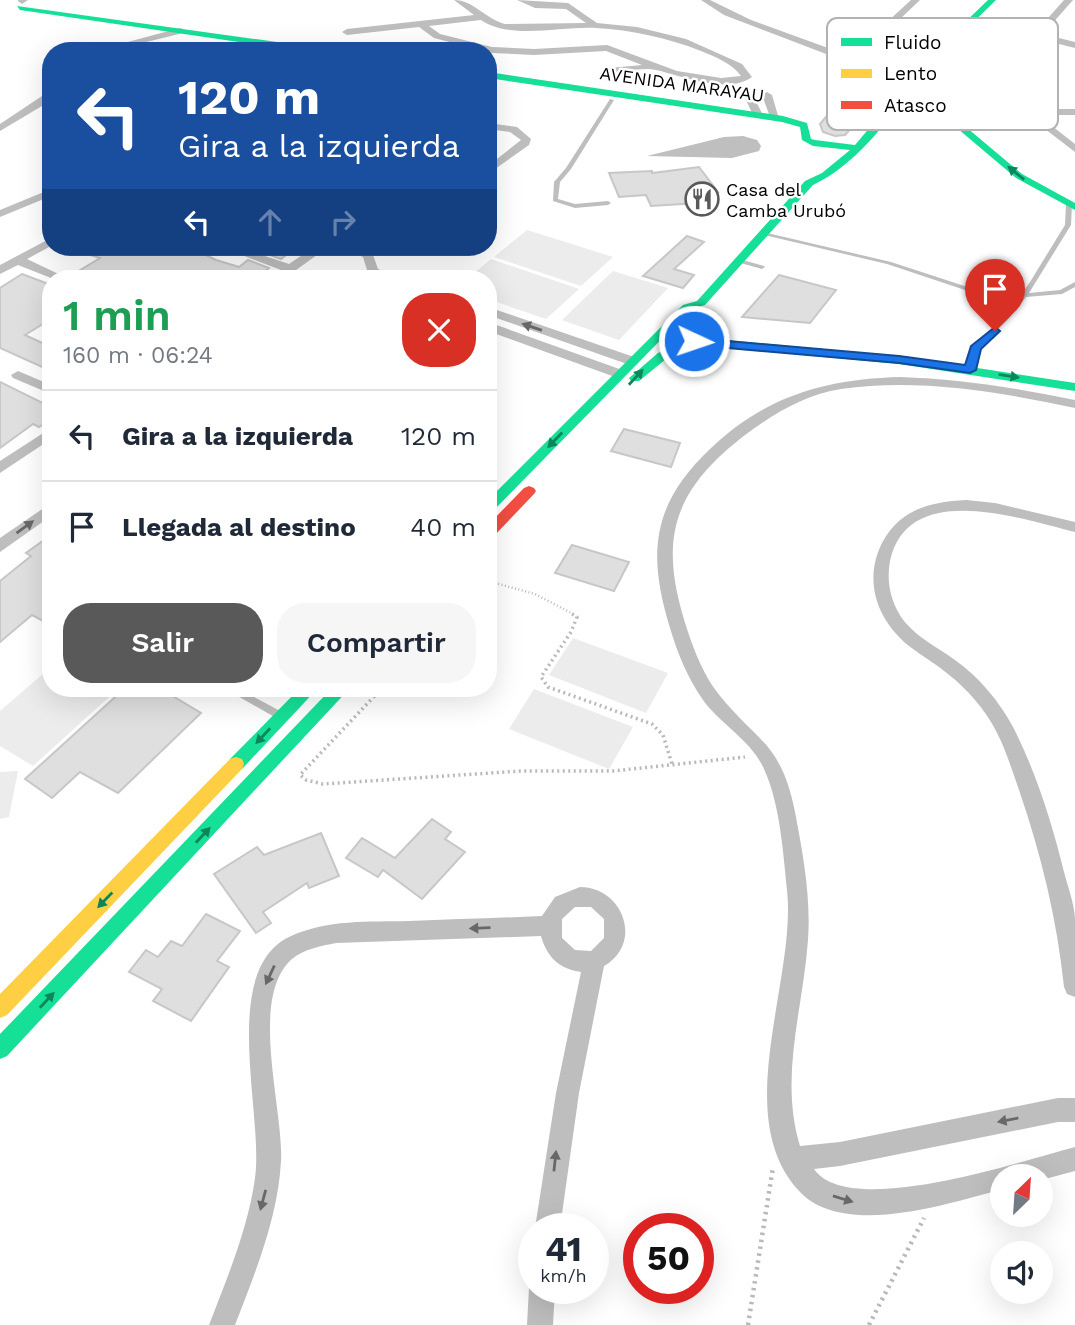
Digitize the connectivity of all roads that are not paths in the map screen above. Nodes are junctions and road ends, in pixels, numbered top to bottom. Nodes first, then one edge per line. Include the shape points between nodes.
1 (458, 0) edge
2 (521, 0) edge
3 (705, 0) edge
4 (992, 0) edge
5 (1069, 0) edge
6 (909, 1) edge
7 (13, 7) edge
8 (482, 17) junction
9 (899, 18) edge
10 (974, 18) edge
11 (1054, 18) edge
12 (421, 24) junction
13 (595, 25) junction
14 (180, 30) junction
15 (347, 32) dead end
16 (160, 35) junction
17 (1058, 41) edge
18 (133, 42) edge
19 (206, 42) edge
20 (260, 42) edge
21 (461, 42) edge
22 (1075, 45) edge
23 (497, 50) edge
24 (827, 53) edge
25 (651, 67) junction
26 (612, 70) dead end
27 (497, 76) edge
28 (743, 78) junction
29 (497, 84) edge
30 (42, 99) edge
31 (612, 100) junction
32 (758, 115) junction
33 (775, 117) junction
34 (497, 127) edge
35 (0, 128) edge
36 (872, 130) edge
37 (966, 130) edge
38 (1052, 130) edge
39 (860, 144) junction
40 (1075, 149) edge
41 (497, 164) edge
42 (809, 184) junction
43 (42, 196) edge
44 (608, 202) dead end
45 (1072, 205) edge
46 (0, 214) edge
47 (1068, 225) junction
48 (1075, 229) edge
49 (763, 234) junction
50 (42, 247) edge
51 (253, 256) edge
52 (309, 256) edge
53 (18, 260) junction
54 (739, 261) junction
55 (762, 267) dead end
56 (290, 269) joint
57 (0, 270) edge
58 (42, 270) edge
59 (1075, 285) edge
60 (1024, 295) junction
61 (1019, 301) junction
62 (701, 303) junction
63 (497, 314) edge
64 (670, 325) junction
65 (497, 329) edge
66 (722, 342) junction
67 (682, 344) junction
68 (632, 361) junction
69 (970, 370) junction
70 (18, 374) dead end
71 (620, 374) junction
72 (42, 386) edge
73 (1075, 387) edge
74 (1075, 404) edge
75 (42, 438) edge
76 (0, 468) edge
77 (497, 499) edge
78 (42, 515) edge
79 (497, 524) edge
80 (1075, 527) edge
81 (0, 546) edge
82 (247, 697) edge
83 (301, 697) edge
84 (333, 697) edge
85 (282, 716) junction
86 (548, 926) junction
87 (595, 959) junction
88 (1075, 987) edge
89 (0, 1008) edge
90 (0, 1049) edge
91 (1075, 1110) edge
92 (1075, 1159) edge
93 (782, 1161) junction
94 (1054, 1164) edge
95 (990, 1180) edge
96 (550, 1213) edge
97 (541, 1304) edge
98 (222, 1325) edge
99 (540, 1325) edge

1 - 8 street
2 - 13 street via 568,6
3 - 24 street
4 - 10 main road
5 - 11 street
6 - 9 street via 909,8
7 - 14 main road
7 - 16 main road
8 - 12 street
8 - 13 street via 504,27
12 - 15 street
12 - 21 street via 437,36
13 - 28 street via 683,41 738,66
14 - 16 street
14 - 20 main road
16 - 18 street
16 - 19 main road
17 - 22 street
23 - 25 street via 607,48
25 - 26 street
25 - 28 street via 675,74
27 - 32 main road, AVENIDA MARAYAU
28 - 32 street
28 - 33 street via 766,92
29 - 31 main road, AVENIDA MARAYAU
30 - 35 street
31 - 42 main road, AVENIDA MARAYAU via 783,128 797,137 807,159
31 - 44 lane via 557,182 554,194 555,200 575,206
32 - 33 main road, AVENIDA MARAYAU
33 - 39 main road, AVENIDA MARAYAU via 801,124 807,140 822,146
34 - 41 street via 513,129 526,139
36 - 39 main road
45 -> 37 main road via 1019,176
38 - 40 street
39 - 42 main road via 822,180
42 - 49 main road
43 - 46 street
45 - 47 lane
47 - 48 lane
47 - 60 lane
49 - 54 main road
49 - 61 lane via 889,263 991,297
50 - 53 street
51 - 56 street
52 - 56 street
53 - 57 street
53 - 58 street
54 - 55 lane
54 - 62 main road
59 - 60 lane via 1062,292
60 - 61 lane
61 - 69 lane via 975,348
62 - 64 main road via 687,307
62 - 66 main road via 700,330
68 -> 63 street
64 - 67 main road via 681,330
64 - 68 main road
65 - 71 street
66 - 67 main road
66 - 69 main road via 777,342
79 -> 67 main road via 647,366
68 - 71 main road
69 -> 73 main road
70 - 72 street
71 -> 77 main road
74 - 93 street via 929,383 838,385 797,398 757,420 721,445 676,497 663,554 666,590 689,658 708,694 765,754 787,822 799,909 778,1092
75 - 76 street
81 -> 78 street
80 - 88 street via 993,509 930,507 910,515 897,530 880,569 882,597 897,624 974,688 1001,722 1050,849 1071,942
82 - 85 lane
83 - 85 main road
90 -> 84 main road
85 -> 89 main road
86 - 87 street via 554,946 563,954
86 - 87 street via 556,908 565,901 597,901 613,915 616,936
86 -> 98 street via 336,933 303,941 281,955 259,1006 270,1157 265,1195
96 -> 87 street via 563,1111
91 -> 93 street
92 - 94 street
93 -> 95 street via 813,1187 864,1205
97 - 99 street

